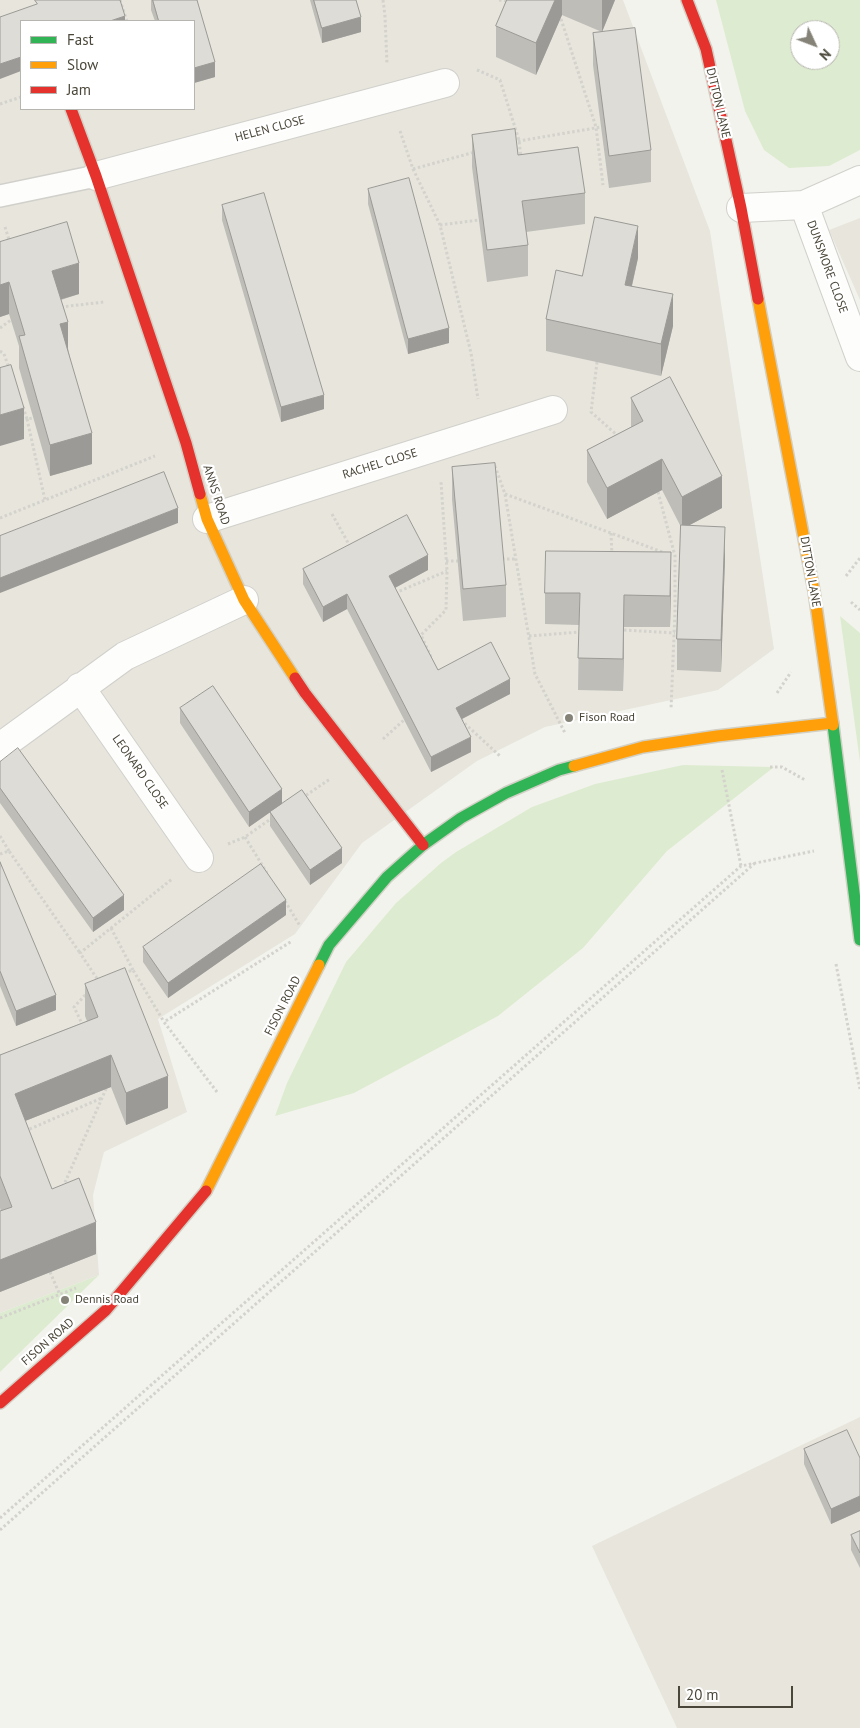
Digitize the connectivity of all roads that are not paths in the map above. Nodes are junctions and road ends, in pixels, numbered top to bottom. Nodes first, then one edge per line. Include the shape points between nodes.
1 (687, 0) edge
2 (445, 83) dead end
3 (71, 110) edge
4 (96, 176) junction
5 (860, 180) edge
6 (0, 196) edge
7 (804, 205) junction
8 (741, 208) junction
9 (860, 357) edge
10 (553, 410) dead end
11 (207, 519) junction
12 (244, 600) junction
13 (80, 687) junction
14 (833, 723) junction
15 (0, 747) edge
16 (424, 845) junction
17 (199, 858) dead end
18 (860, 940) edge
19 (0, 1403) edge

1 - 8 street, DITTON LANE via 706,49
2 - 4 street, HELEN CLOSE
3 - 4 street, ANNS ROAD
4 - 6 lane
4 - 11 street, ANNS ROAD via 186,443
5 - 7 street
7 - 8 street
7 - 9 street, DUNSMORE CLOSE
8 - 14 street, DITTON LANE via 814,591
10 - 11 street, RACHEL CLOSE
11 - 12 street, ANNS ROAD
12 - 13 street via 125,656
12 - 16 street, ANNS ROAD via 305,693
13 - 15 street
13 - 17 street, LEONARD CLOSE
14 - 16 street, FISON ROAD via 643,747 559,770 506,793 461,818
14 - 18 street, DITTON LANE
16 - 19 street, FISON ROAD via 387,877 329,945 207,1189 106,1310

